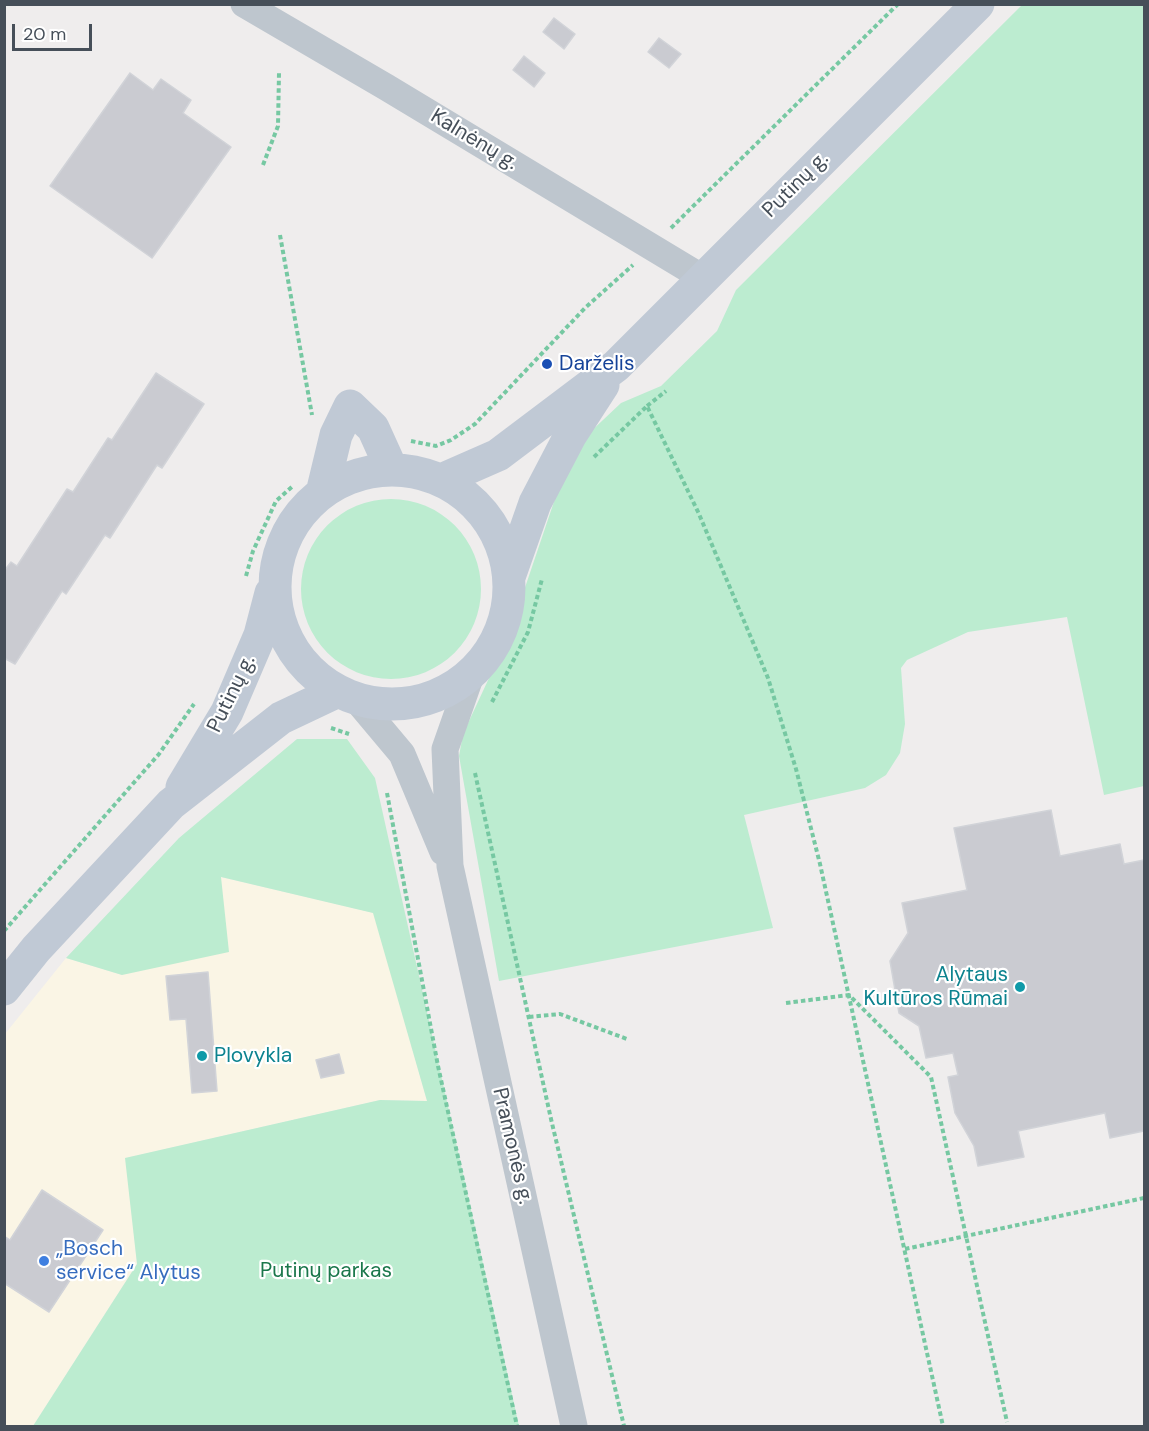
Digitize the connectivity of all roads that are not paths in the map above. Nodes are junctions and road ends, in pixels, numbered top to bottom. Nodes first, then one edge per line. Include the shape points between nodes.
1 (244, 4) edge
2 (978, 4) edge
3 (703, 278) junction
4 (616, 366) junction
5 (392, 470) junction
6 (441, 480) junction
7 (311, 486) junction
8 (275, 577) junction
9 (509, 577) junction
10 (471, 675) junction
11 (346, 695) junction
12 (171, 804) junction
13 (450, 866) junction
14 (4, 989) edge
15 (574, 1426) edge

1 - 3 street, Kalnėnų g.
2 - 3 main road, Putinų g.
3 - 4 main road, Putinų g.
4 - 6 main road, Putinų g. via 498,455
4 - 9 main road, Putinų g. via 570,436 535,503
5 - 6 main road via 417,472
5 - 7 main road
5 - 7 main road via 373,428 350,406
6 - 9 main road via 459,490 488,519 499,537
7 - 8 main road, Putinų g. via 304,510 280,553
8 - 11 main road via 278,612 289,644 318,679
8 - 12 main road, Putinų g. via 260,635 227,712
9 - 10 main road via 502,630
10 - 11 main road via 445,692 416,702 385,704
10 - 13 street via 445,749
11 - 12 main road, Putinų g. via 281,718
11 - 13 street via 402,754
12 - 14 main road, Putinų g. via 36,949
13 - 15 street, Pramonės g.

